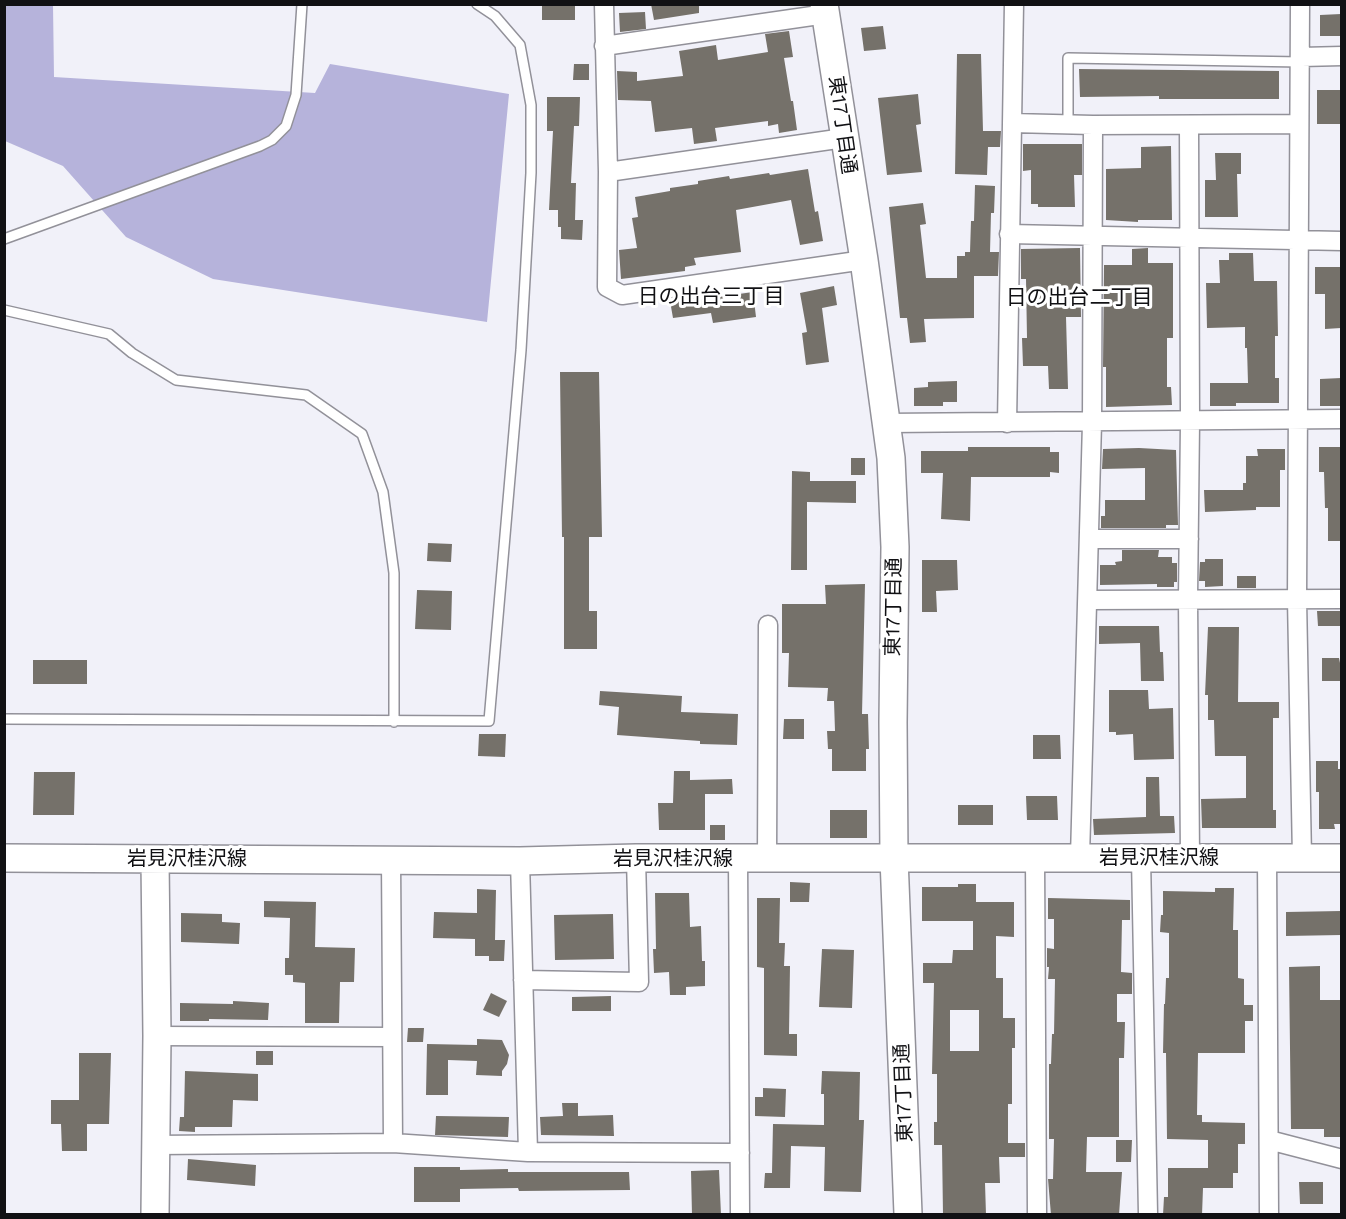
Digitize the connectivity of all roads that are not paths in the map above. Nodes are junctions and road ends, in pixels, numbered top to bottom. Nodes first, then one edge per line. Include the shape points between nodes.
1 (302, 4) edge
2 (477, 4) edge
3 (604, 4) edge
4 (1014, 4) edge
5 (1300, 4) edge
6 (825, 9) edge
7 (604, 46) junction
8 (1341, 56) edge
9 (1301, 59) junction
10 (1012, 123) junction
11 (1068, 124) junction
12 (1093, 124) junction
13 (1299, 124) junction
14 (1189, 125) junction
15 (844, 138) junction
16 (608, 172) junction
17 (1010, 234) junction
18 (1091, 235) junction
19 (1188, 237) junction
20 (4, 239) edge
21 (1299, 240) junction
22 (1341, 241) edge
23 (864, 260) junction
24 (4, 310) edge
25 (1297, 419) junction
26 (1341, 419) edge
27 (1190, 422) junction
28 (887, 423) junction
29 (1008, 423) junction
30 (1092, 423) junction
31 (1090, 539) junction
32 (1189, 539) junction
33 (1188, 599) junction
34 (1297, 599) junction
35 (1341, 599) edge
36 (1088, 600) junction
37 (768, 625) dead end
38 (4, 719) edge
39 (394, 722) junction
40 (1080, 857) junction
41 (4, 858) edge
42 (636, 858) junction
43 (738, 858) junction
44 (767, 858) junction
45 (894, 858) junction
46 (1035, 858) junction
47 (1141, 858) junction
48 (1267, 858) junction
49 (1302, 858) junction
50 (1341, 858) edge
51 (1190, 859) junction
52 (155, 860) junction
53 (391, 860) junction
54 (520, 861) junction
55 (523, 980) junction
56 (157, 1036) junction
57 (392, 1037) junction
58 (1269, 1140) junction
59 (393, 1143) junction
60 (155, 1145) junction
61 (528, 1152) junction
62 (740, 1153) junction
63 (1341, 1159) edge
64 (155, 1215) edge
65 (740, 1215) edge
66 (908, 1215) edge
67 (1037, 1215) edge
68 (1148, 1215) edge
69 (1269, 1215) edge

1 - 20 lane via 296,95 286,126 272,140
2 - 39 lane via 495,16 520,45 531,105 521,350 489,721
3 - 7 street
4 - 10 street
5 - 9 street
6 - 7 street
6 - 15 street, 東17丁目通
7 - 16 street
8 - 9 street
9 - 11 lane via 1068,58
9 - 13 street
10 - 11 street
10 - 17 street
11 - 12 street
12 - 14 street
12 - 18 street
13 - 14 street
13 - 21 street
14 - 19 street
15 - 16 street
15 - 23 street, 東17丁目通
16 - 23 street via 607,287 622,295
17 - 18 street
17 - 29 street
18 - 19 street
18 - 30 street
19 - 21 street
19 - 27 street
21 - 22 street
21 - 25 street
23 - 28 street, 東17丁目通
24 - 39 lane via 109,334 176,380 306,395 362,434 383,492 394,573
25 - 26 street
25 - 27 street
25 - 34 street
27 - 30 street
27 - 32 street
28 - 29 street
28 - 45 street, 東17丁目通 via 895,547
29 - 30 street
30 - 31 street
31 - 32 street
31 - 36 street
32 - 33 street
33 - 34 street
33 - 36 street
33 - 51 street
34 - 35 street
34 - 49 street
36 - 40 street
37 - 44 street
38 - 39 lane
40 - 46 street, 岩見沢桂沢線
40 - 47 street, 岩見沢桂沢線
41 - 52 street, 岩見沢桂沢線
42 - 43 street, 岩見沢桂沢線
42 - 54 street, 岩見沢桂沢線
42 - 55 street via 639,982
43 - 44 street, 岩見沢桂沢線
43 - 62 street
44 - 45 street, 岩見沢桂沢線
45 - 46 street, 岩見沢桂沢線
45 - 66 street, 東17丁目通
46 - 67 street
47 - 51 street, 岩見沢桂沢線
47 - 68 street
48 - 49 street, 岩見沢桂沢線
48 - 51 street, 岩見沢桂沢線
48 - 58 street
49 - 50 street, 岩見沢桂沢線
52 - 53 street, 岩見沢桂沢線
52 - 56 street
53 - 54 street, 岩見沢桂沢線
53 - 57 street
54 - 55 street
55 - 61 street
56 - 57 street
56 - 60 street
57 - 59 street
58 - 63 street
58 - 69 street
59 - 60 street
59 - 61 street
60 - 64 street
61 - 62 street
62 - 65 street

